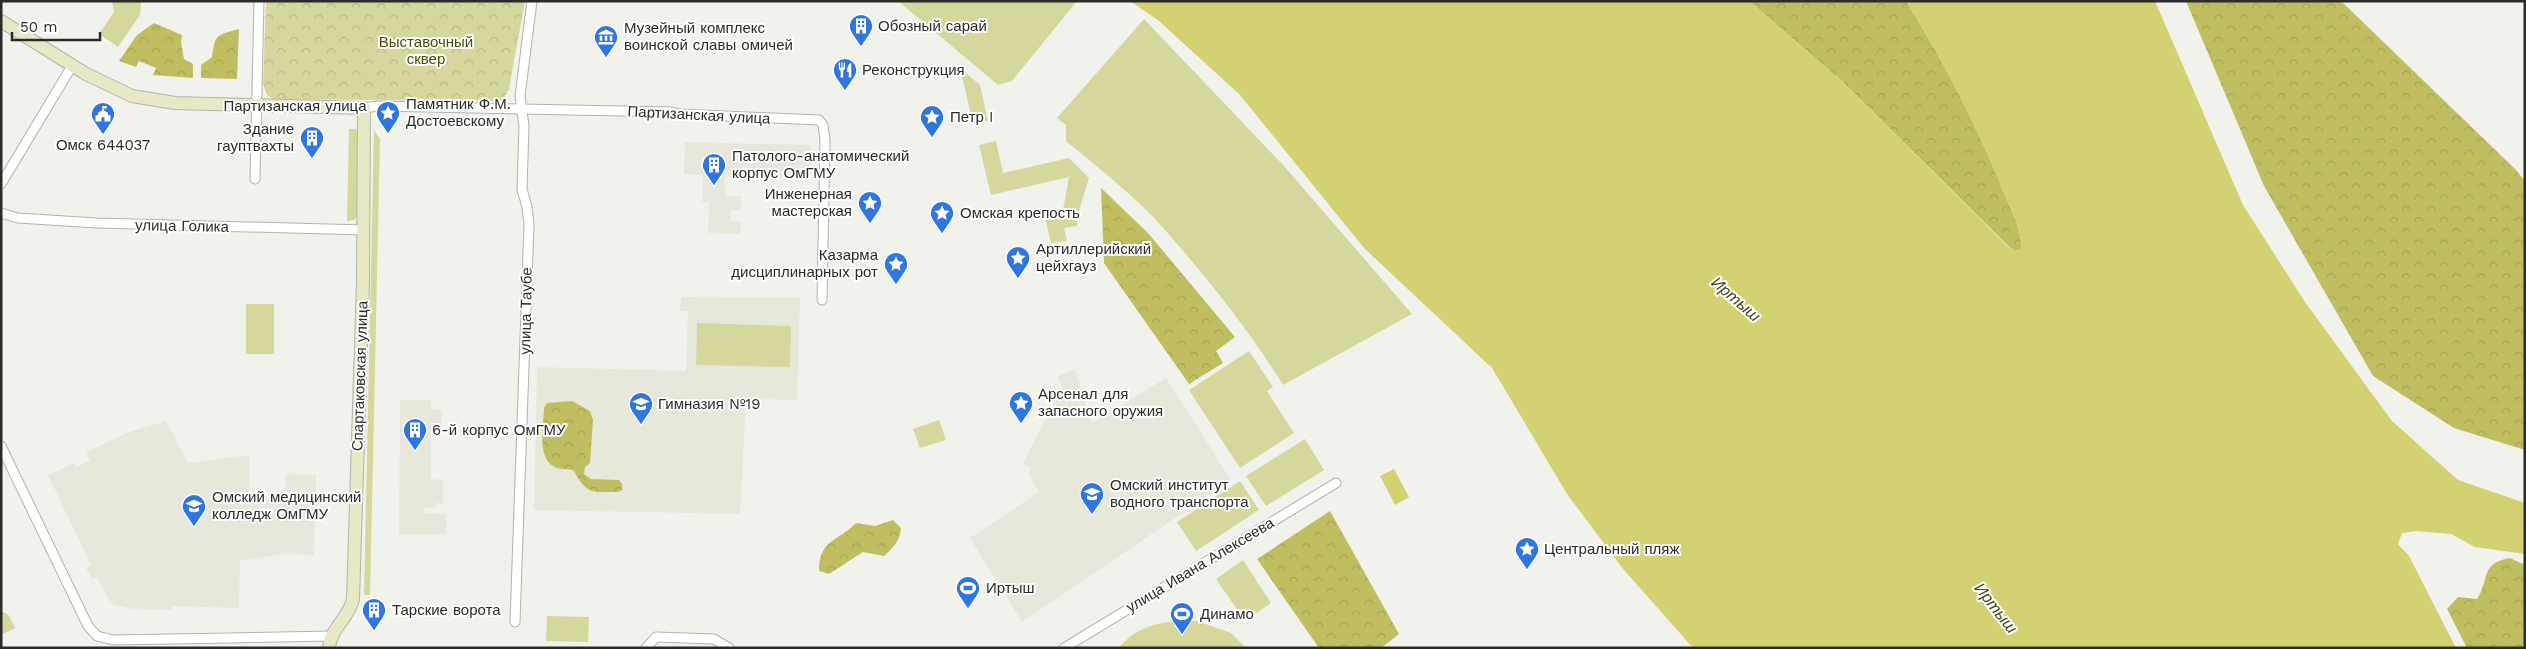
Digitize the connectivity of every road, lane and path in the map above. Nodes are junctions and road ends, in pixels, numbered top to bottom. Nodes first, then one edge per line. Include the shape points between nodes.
1 (259, 1) edge
2 (532, 1) edge
3 (1, 21) edge
4 (72, 66) junction
5 (256, 107) junction
6 (364, 108) junction
7 (520, 109) junction
8 (255, 178) dead end
9 (1, 184) edge
10 (1, 213) edge
11 (364, 230) junction
12 (822, 300) dead end
13 (1, 446) edge
14 (1336, 483) dead end
15 (515, 622) dead end
16 (330, 642) edge
17 (646, 648) edge
18 (729, 648) edge
19 (1064, 648) edge

1 - 5 street
2 - 7 street, улица Таубе
3 - 4 street, Партизанская улица
4 - 5 street, Партизанская улица via 132,96 175,104
4 - 9 street
5 - 6 street, Партизанская улица
5 - 8 street
6 - 7 street, Партизанская улица
6 - 11 street, Спартаковская улица
7 - 12 street, Партизанская улица via 672,112 819,120 825,140
7 - 15 street, улица Таубе via 524,126 522,189 529,224
10 - 11 street, улица Голика via 18,218 97,223
11 - 16 street, Спартаковская улица via 353,599 346,618
13 - 16 street via 92,631 103,639
14 - 19 street, улица Ивана Алексеева
17 - 18 street via 656,637 714,639

